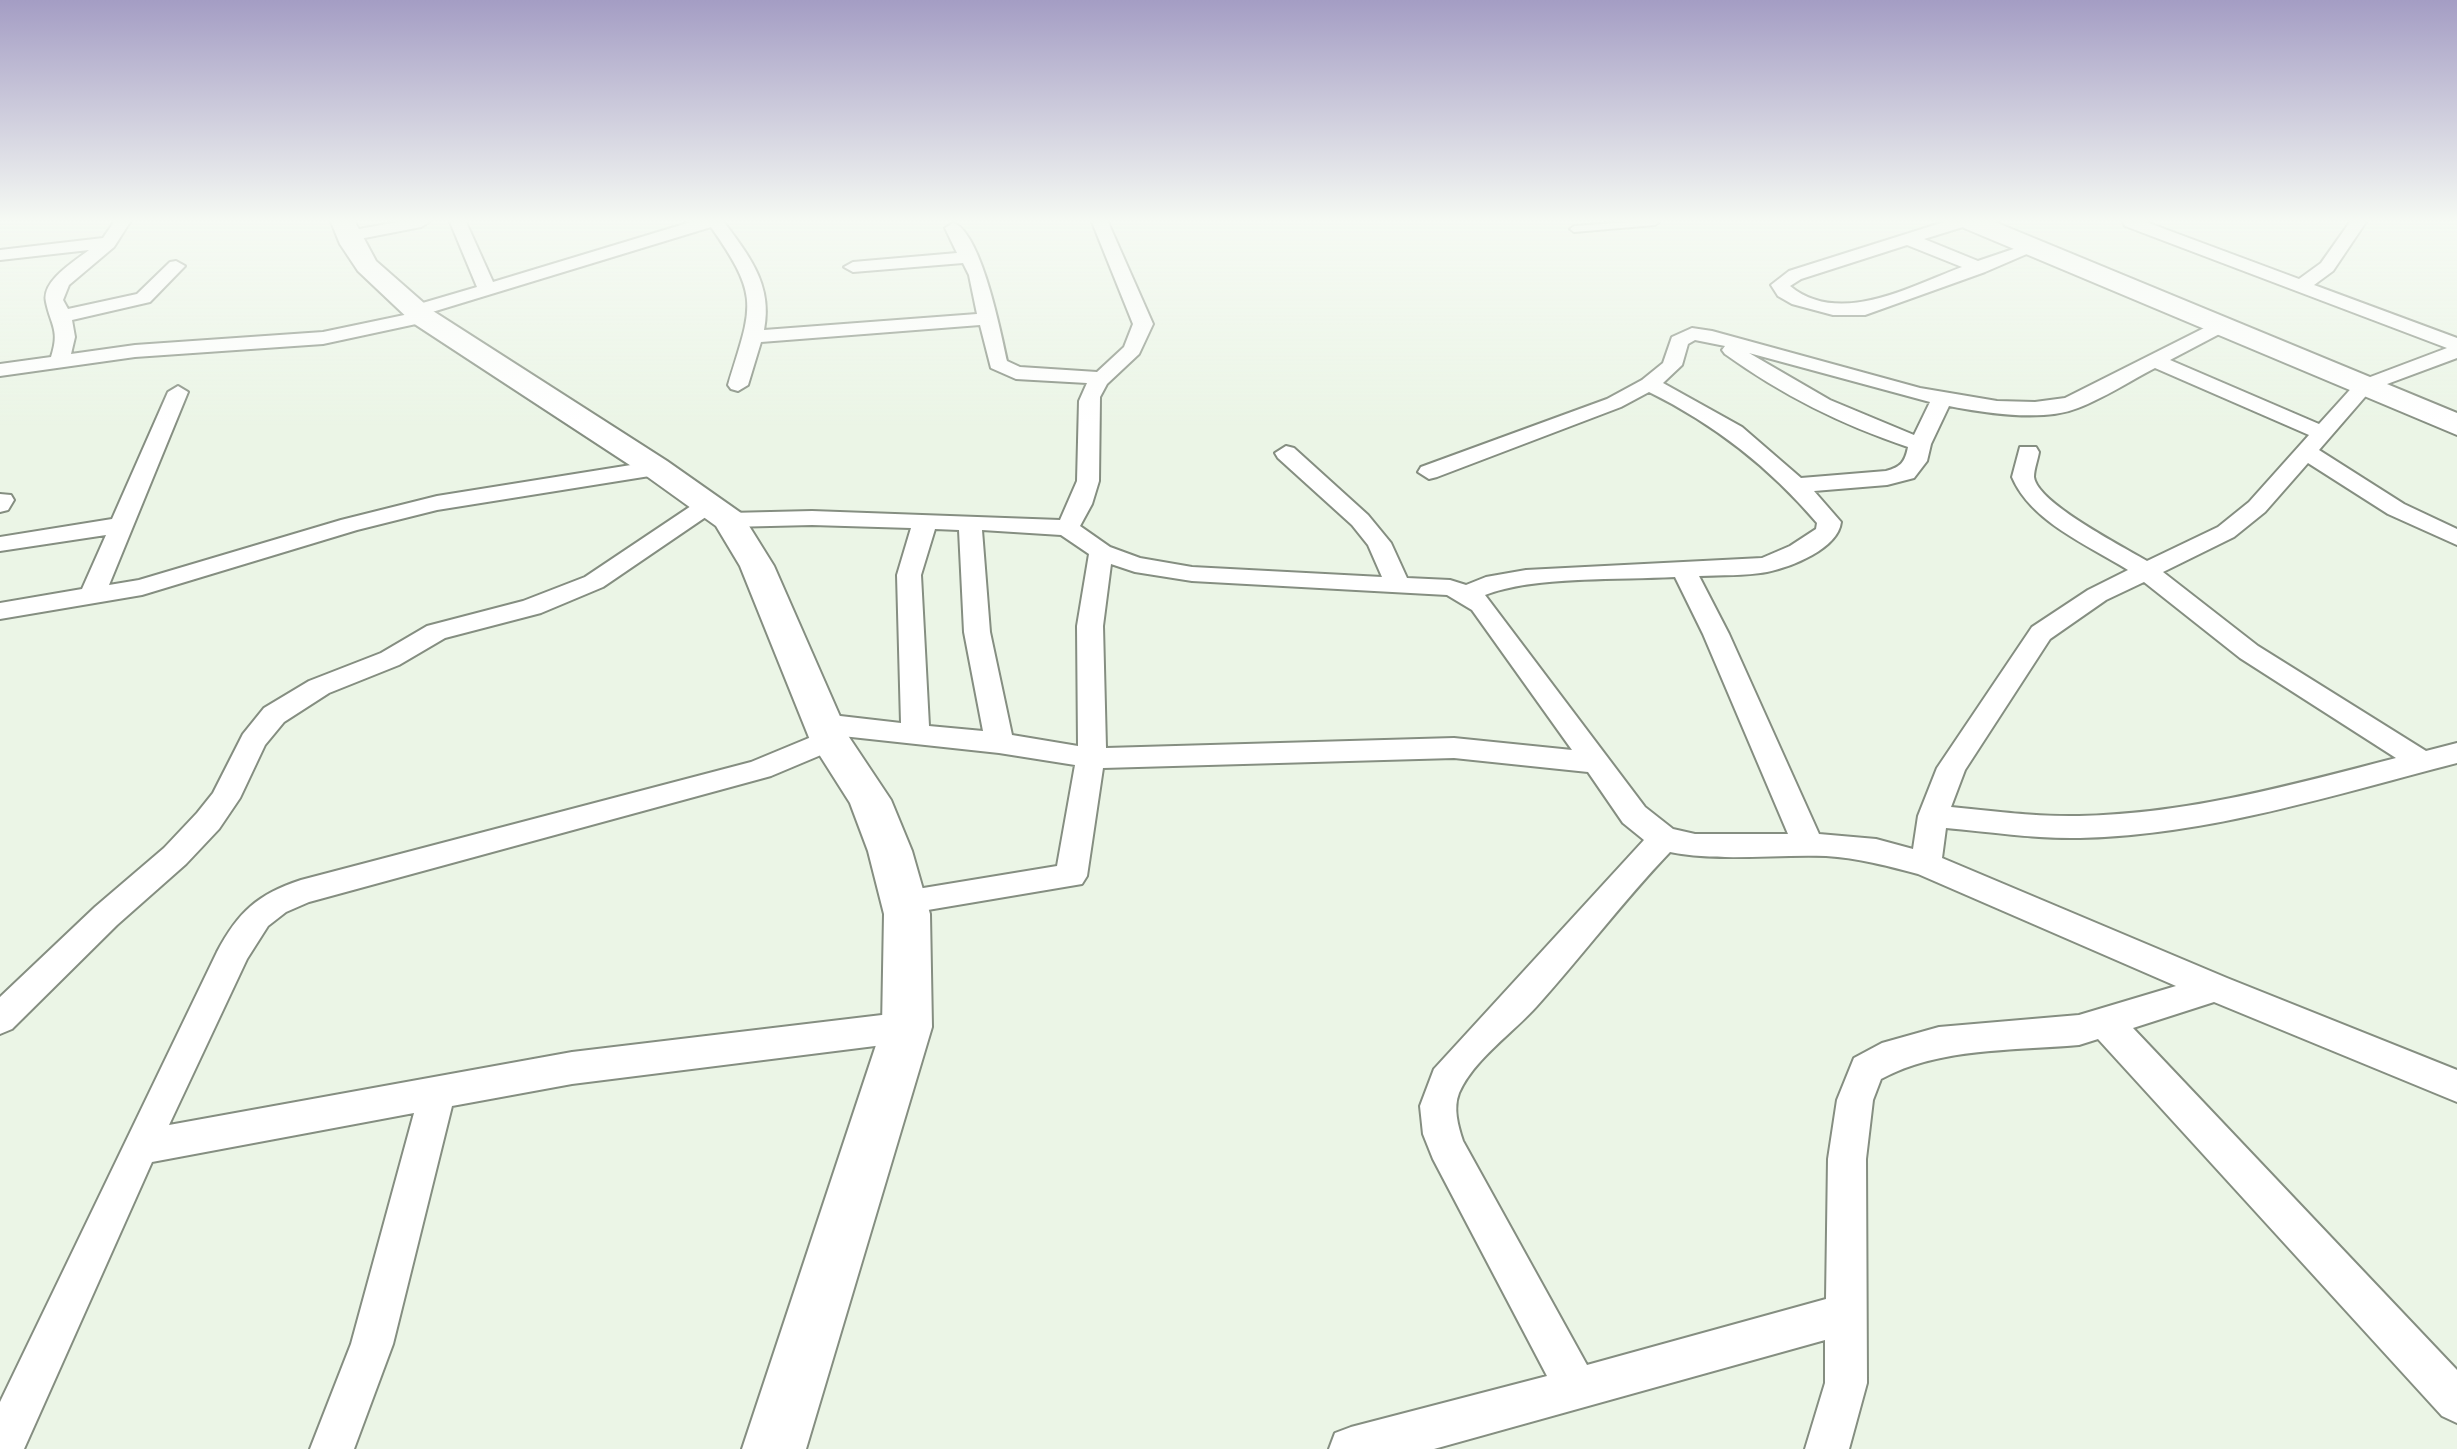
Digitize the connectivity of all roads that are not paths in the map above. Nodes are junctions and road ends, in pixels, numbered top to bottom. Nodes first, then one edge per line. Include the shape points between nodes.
1 (57, 290) edge
2 (152, 290) edge
3 (393, 290) edge
4 (492, 290) edge
5 (756, 290) edge
6 (982, 290) edge
7 (1129, 290) edge
8 (1783, 290) edge
9 (1919, 290) edge
10 (2134, 290) edge
11 (2313, 290) edge
12 (488, 291) joint
13 (420, 314) junction
14 (63, 316) junction
15 (989, 319) junction
16 (2220, 326) junction
17 (751, 337) junction
18 (1716, 339) junction
19 (2457, 348) edge
20 (2154, 360) junction
21 (59, 361) junction
22 (0, 370) edge
23 (1102, 378) junction
24 (1649, 384) junction
25 (738, 385) dead end
26 (2364, 386) junction
27 (178, 392) dead end
28 (1942, 398) junction
29 (2457, 425) edge
30 (2313, 442) junction
31 (1920, 444) junction
32 (2028, 452) dead end
33 (1286, 453) dead end
34 (656, 468) junction
35 (1429, 472) dead end
36 (1793, 486) junction
37 (718, 512) junction
38 (925, 522) junction
39 (970, 523) junction
40 (122, 525) junction
41 (1067, 528) junction
42 (2457, 538) edge
43 (0, 544) edge
44 (1101, 552) junction
45 (1683, 569) junction
46 (2146, 571) junction
47 (1398, 586) junction
48 (1466, 594) junction
49 (91, 598) junction
50 (0, 611) edge
51 (826, 732) junction
52 (915, 734) junction
53 (999, 743) junction
54 (2456, 754) edge
55 (1091, 758) junction
56 (2423, 762) junction
57 (1595, 763) junction
58 (1933, 816) junction
59 (1664, 839) junction
60 (1809, 846) junction
61 (1926, 864) junction
62 (904, 902) junction
63 (2215, 988) junction
64 (0, 1019) edge
65 (2105, 1022) junction
66 (907, 1027) junction
67 (2457, 1086) edge
68 (437, 1093) junction
69 (140, 1147) junction
70 (1848, 1313) junction
71 (1577, 1389) junction
72 (2457, 1401) edge
73 (1, 1449) edge
74 (332, 1449) edge
75 (774, 1449) edge
76 (1351, 1449) edge
77 (1827, 1449) edge

1 - 14 street via 54,300
2 - 14 street via 143,298
3 - 13 street
4 - 12 street
5 - 17 street
6 - 15 street
7 - 23 street via 1143,324 1140,339 1130,356
8 - 9 street via 1833,309 1865,309
10 - 16 main road
11 - 19 street
12 - 13 street
13 - 21 street via 323,338
13 - 34 street
14 - 21 street via 67,342
15 - 17 street
15 - 23 street via 995,358 1005,370
16 - 20 street
16 - 26 main road
17 - 25 street
18 - 24 street via 1684,337 1672,365
18 - 28 street
18 - 31 street via 1825,408
19 - 26 street
20 - 28 street via 2070,404 2043,409 2014,410
20 - 30 street
21 - 22 street
23 - 41 street via 1090,397 1088,486
24 - 35 street via 1614,403
24 - 36 street via 1727,427
26 - 29 main road
26 - 30 street
27 - 40 street
28 - 31 street
30 - 42 street via 2396,509
30 - 46 street via 2257,507 2226,532
31 - 36 street via 1906,473
32 - 46 street via 2023,477 2030,493
33 - 47 street via 1360,520 1379,543
34 - 37 street
34 - 49 street via 437,503
36 - 45 street via 1829,522 1828,531 1811,546 1765,565
37 - 38 street
37 - 51 street via 757,566
37 - 64 street via 571,594 436,632 390,659 319,687 274,715 253,741 208,821
38 - 39 street
38 - 52 street via 909,575
39 - 41 street
39 - 53 street via 977,632
40 - 43 street
40 - 49 street
41 - 44 street
44 - 47 street via 1135,565 1192,574
44 - 55 street via 1090,626
45 - 48 street via 1526,577
45 - 60 street
46 - 56 street via 2249,652
46 - 58 street via 2097,595 2041,633 1951,768
47 - 48 street via 1450,588
48 - 57 street via 1481,604
49 - 50 street
51 - 52 street
51 - 62 street via 870,800
51 - 69 street via 761,769 333,882 275,903 245,933
52 - 53 street
53 - 55 street
54 - 56 street
55 - 57 street via 1454,748
55 - 62 street via 1071,876
56 - 58 street via 2168,820 2079,827
57 - 59 street via 1634,815
58 - 61 street
59 - 60 street via 1695,845
59 - 71 street via 1452,1073 1441,1094 1439,1126 1446,1147
60 - 61 street via 1876,851
61 - 63 street
62 - 66 street
63 - 65 street
63 - 67 street
65 - 70 street via 2079,1030 1939,1042 1895,1054 1867,1069 1855,1100 1847,1159
65 - 72 street
66 - 68 street via 572,1068
66 - 75 street
68 - 69 street
68 - 74 street via 372,1344
69 - 73 street
70 - 71 street
70 - 77 street via 1846,1383
71 - 76 street

